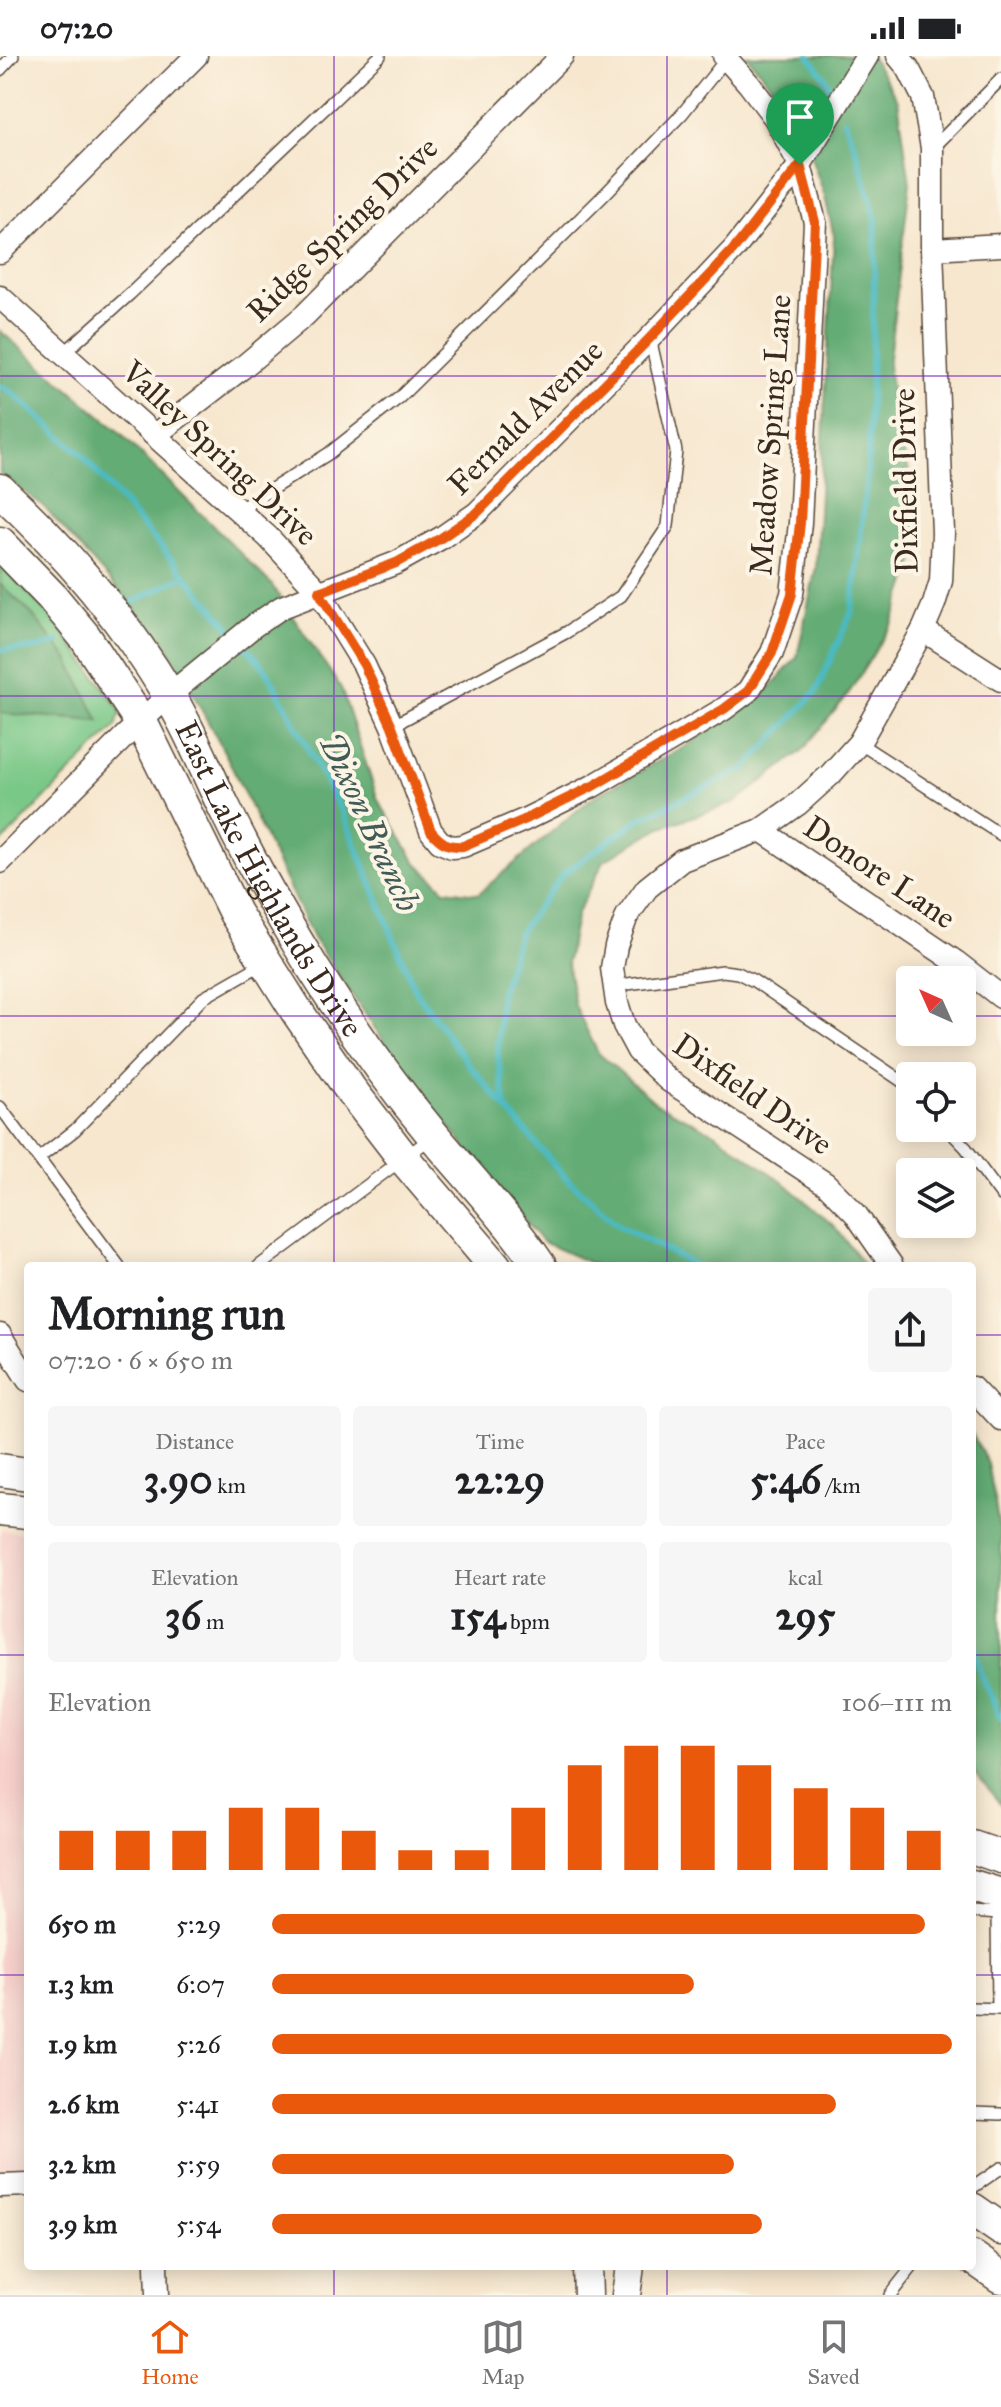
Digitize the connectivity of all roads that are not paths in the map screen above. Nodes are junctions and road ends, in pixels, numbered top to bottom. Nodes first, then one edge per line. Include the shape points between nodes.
1 (13, 56) edge
2 (196, 56) edge
3 (380, 56) edge
4 (562, 56) edge
5 (867, 56) edge
6 (898, 56) edge
7 (725, 58) edge
8 (0, 70) edge
9 (1001, 79) edge
10 (932, 148) junction
11 (800, 165) junction
12 (1001, 245) edge
13 (932, 249) junction
14 (0, 252) edge
15 (0, 297) edge
16 (650, 338) junction
17 (64, 353) junction
18 (155, 435) junction
19 (0, 490) edge
20 (238, 510) junction
21 (0, 543) edge
22 (319, 592) junction
23 (923, 630) junction
24 (1001, 680) edge
25 (169, 695) junction
26 (141, 722) junction
27 (392, 726) junction
28 (859, 743) junction
29 (761, 830) junction
30 (1001, 835) edge
31 (452, 847) joint
32 (0, 862) edge
33 (265, 963) junction
34 (613, 986) junction
35 (1001, 997) edge
36 (896, 1077) edge
37 (0, 1107) edge
38 (434, 1136) junction
39 (960, 1142) edge
40 (39, 1158) junction
41 (404, 1159) junction
42 (1001, 1195) edge
43 (116, 1262) edge
44 (264, 1262) edge
45 (492, 1262) edge
46 (537, 1262) edge
47 (889, 1262) edge
48 (0, 1335) edge
49 (24, 1374) edge
50 (976, 1392) edge
51 (1001, 1419) edge
52 (0, 1470) edge
53 (24, 1473) edge
54 (0, 1509) edge
55 (24, 1512) edge
56 (980, 1895) edge
57 (976, 2008) edge
58 (1000, 2009) edge
59 (976, 2113) edge
60 (1001, 2114) edge
61 (1001, 2168) edge
62 (24, 2185) edge
63 (976, 2185) edge
64 (0, 2186) edge
65 (976, 2212) edge
66 (1001, 2229) edge
67 (976, 2260) edge
68 (156, 2270) edge
69 (587, 2270) edge
70 (910, 2270) edge
71 (1001, 2277) edge
72 (157, 2295) edge
73 (588, 2295) edge
74 (890, 2295) edge

1 - 8 lane
2 - 14 street
3 - 17 lane
4 - 18 street, Ridge Spring Drive via 305,315
5 - 11 street, Fernald Avenue
6 - 10 street, Dixfield Drive via 923,97
7 - 11 street, Meadow Spring Lane via 775,118
7 - 20 lane via 682,114 400,397 328,454
9 - 10 lane
10 - 13 street, Dixfield Drive
11 - 16 street, Fernald Avenue via 735,248
11 - 31 street, Meadow Spring Lane via 815,222 801,491 792,594 772,653 748,691 724,709 580,793
12 - 13 street
13 - 23 street, Dixfield Drive via 943,533 941,581
15 - 17 street, Valley Spring Drive
16 - 22 street, Fernald Avenue via 477,513 396,563
16 - 27 lane via 676,451 668,526 621,596 567,632
17 - 18 street, Valley Spring Drive
18 - 20 street, Valley Spring Drive
19 - 25 main road, East Lake Highlands Drive via 89,585
20 - 22 street, Valley Spring Drive
21 - 26 main road, East Lake Highlands Drive via 85,637
22 - 25 street, Fernald Avenue via 255,625
22 - 27 street, Valley Spring Drive via 364,665
23 - 24 street
23 - 28 street, Dixfield Drive
25 - 26 street, Fernald Avenue
25 - 38 main road, East Lake Highlands Drive via 282,917 358,1035
26 - 32 street, Fernald Avenue
26 - 33 main road, East Lake Highlands Drive via 228,900
27 - 31 street, Valley Spring Drive via 431,831
28 - 29 street, Dixfield Drive via 798,804
28 - 30 lane
29 - 34 street, Dixfield Drive via 682,860 647,888 627,916 616,946
29 - 35 street, Donore Lane
33 - 40 lane via 203,998 75,1130
33 - 41 main road, East Lake Highlands Drive
34 - 36 lane via 707,972 738,973
34 - 47 street, Dixfield Drive via 638,1051 668,1080 826,1184 855,1213
37 - 40 lane
38 - 41 lane
38 - 46 main road, East Lake Highlands Drive
39 - 42 lane
40 - 43 lane
41 - 44 lane
41 - 45 main road, East Lake Highlands Drive
48 - 49 street
50 - 51 street
52 - 53 main road
54 - 55 main road
56 - 58 lane via 997,1914
57 - 58 lane
59 - 60 lane
61 - 63 lane
62 - 64 street
65 - 66 main road
67 - 71 main road
68 - 72 street
69 - 73 street
70 - 74 lane

